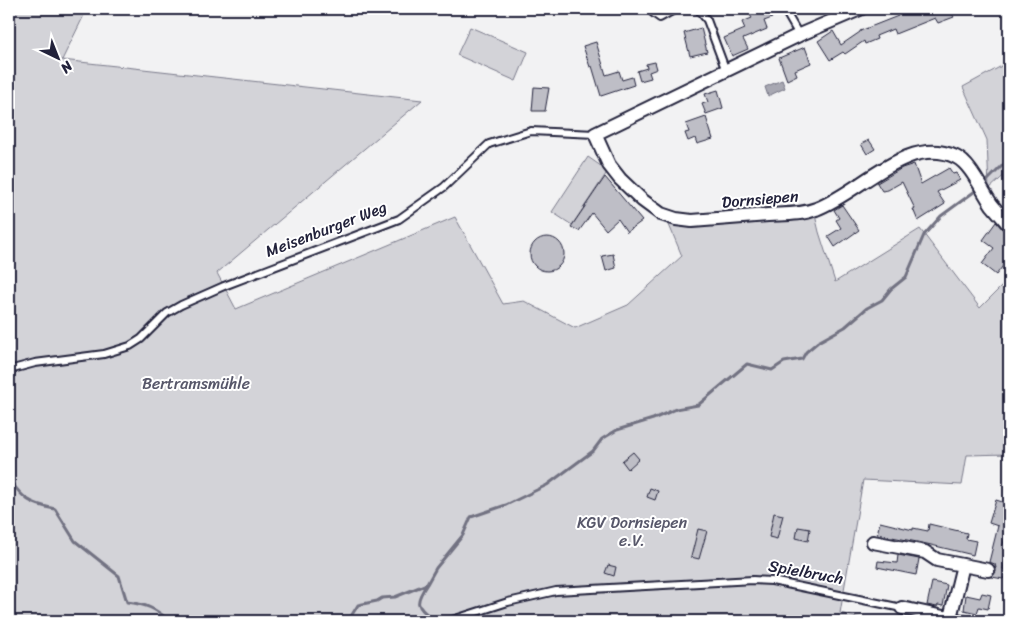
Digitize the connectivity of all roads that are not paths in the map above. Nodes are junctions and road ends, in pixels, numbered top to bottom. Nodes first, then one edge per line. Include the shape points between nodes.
1 (652, 9) edge
2 (676, 9) edge
3 (698, 9) edge
4 (784, 9) edge
5 (860, 9) edge
6 (799, 35) junction
7 (726, 71) junction
8 (594, 134) junction
9 (1009, 226) edge
10 (9, 370) edge
11 (873, 542) dead end
12 (963, 565) junction
13 (988, 570) dead end
14 (902, 608) joint
15 (956, 620) edge
16 (449, 621) edge

1 - 2 lane via 660,18
3 - 7 lane via 708,20
4 - 6 lane
5 - 6 street, Meisenburger Weg
6 - 7 street, Meisenburger Weg
7 - 8 street, Meisenburger Weg
8 - 9 street, Dornsiepen via 609,164 631,191 654,211 676,219 692,221 815,210 898,160 920,154 945,154 966,164
8 - 10 lane, Meisenburger Weg via 531,131 490,144 444,187 398,219 181,305 167,313 130,346 104,354 35,363
11 - 12 street via 925,552 937,560
12 - 13 street
12 - 15 street, Spielbruch
14 - 15 street, Spielbruch
14 - 16 lane, Spielbruch via 772,581 717,582 556,591

